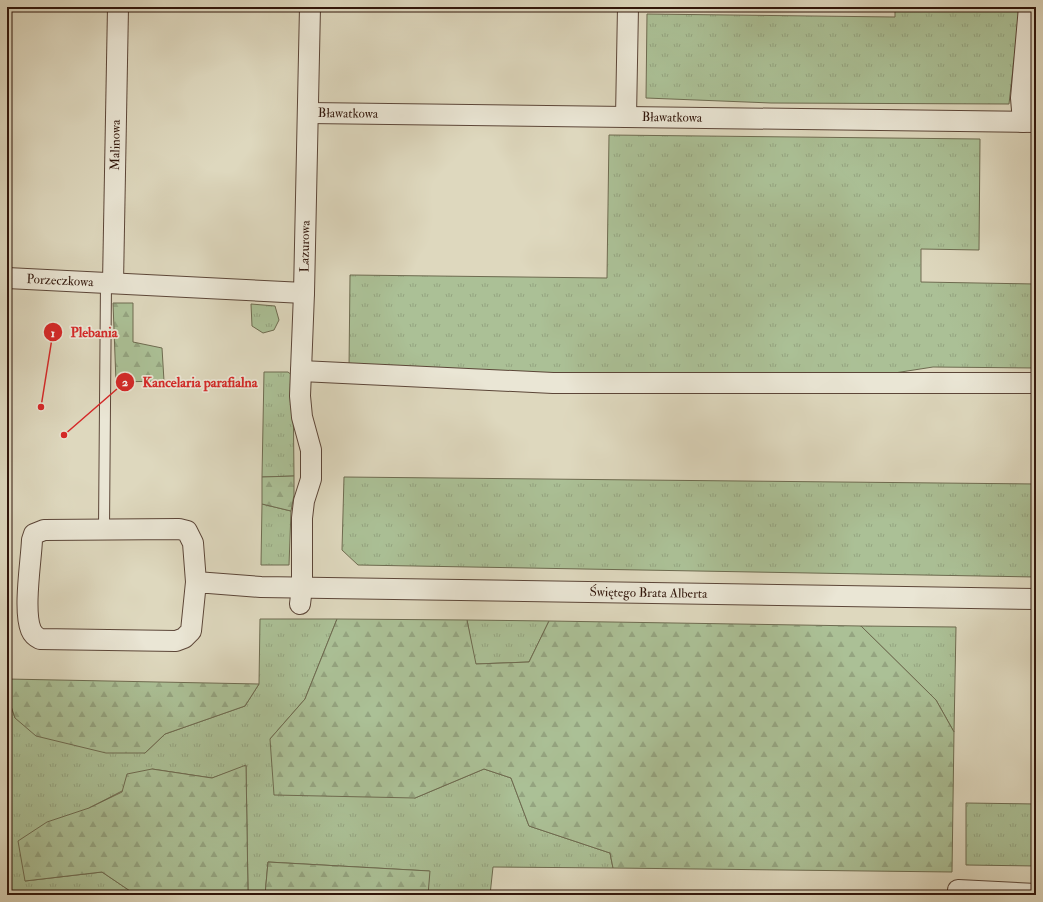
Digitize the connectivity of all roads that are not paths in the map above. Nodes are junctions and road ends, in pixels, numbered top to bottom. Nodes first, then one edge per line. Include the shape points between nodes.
1 (118, 7) edge
2 (310, 7) edge
3 (628, 7) edge
4 (1029, 7) edge
5 (309, 113) junction
6 (626, 117) junction
7 (1029, 122) edge
8 (7, 278) edge
9 (109, 282) junction
10 (304, 293) junction
11 (301, 372) junction
12 (1036, 383) edge
13 (104, 528) junction
14 (196, 582) junction
15 (301, 595) junction
16 (1036, 599) edge
17 (958, 890) dead end
18 (1036, 894) edge

1 - 9 street, Malinowa
2 - 5 street, Lazurowa
3 - 6 street
4 - 7 street via 1021,98
5 - 6 street, Bławatkowa
5 - 10 street, Lazurowa
6 - 7 street, Bławatkowa
8 - 9 street, Porzeczkowa
9 - 10 street
9 - 13 lane
10 - 11 street, Lazurowa
11 - 12 street via 553,382
11 - 15 street, Lazurowa via 302,417 311,450 311,479 302,518
13 - 14 street via 187,531 193,543
13 - 14 street via 44,530 34,534 28,613 31,630 35,636 40,639 184,638 191,631
14 - 15 street, Świętego Brata Alberta via 261,587
15 - 16 street, Świętego Brata Alberta
17 - 18 street

